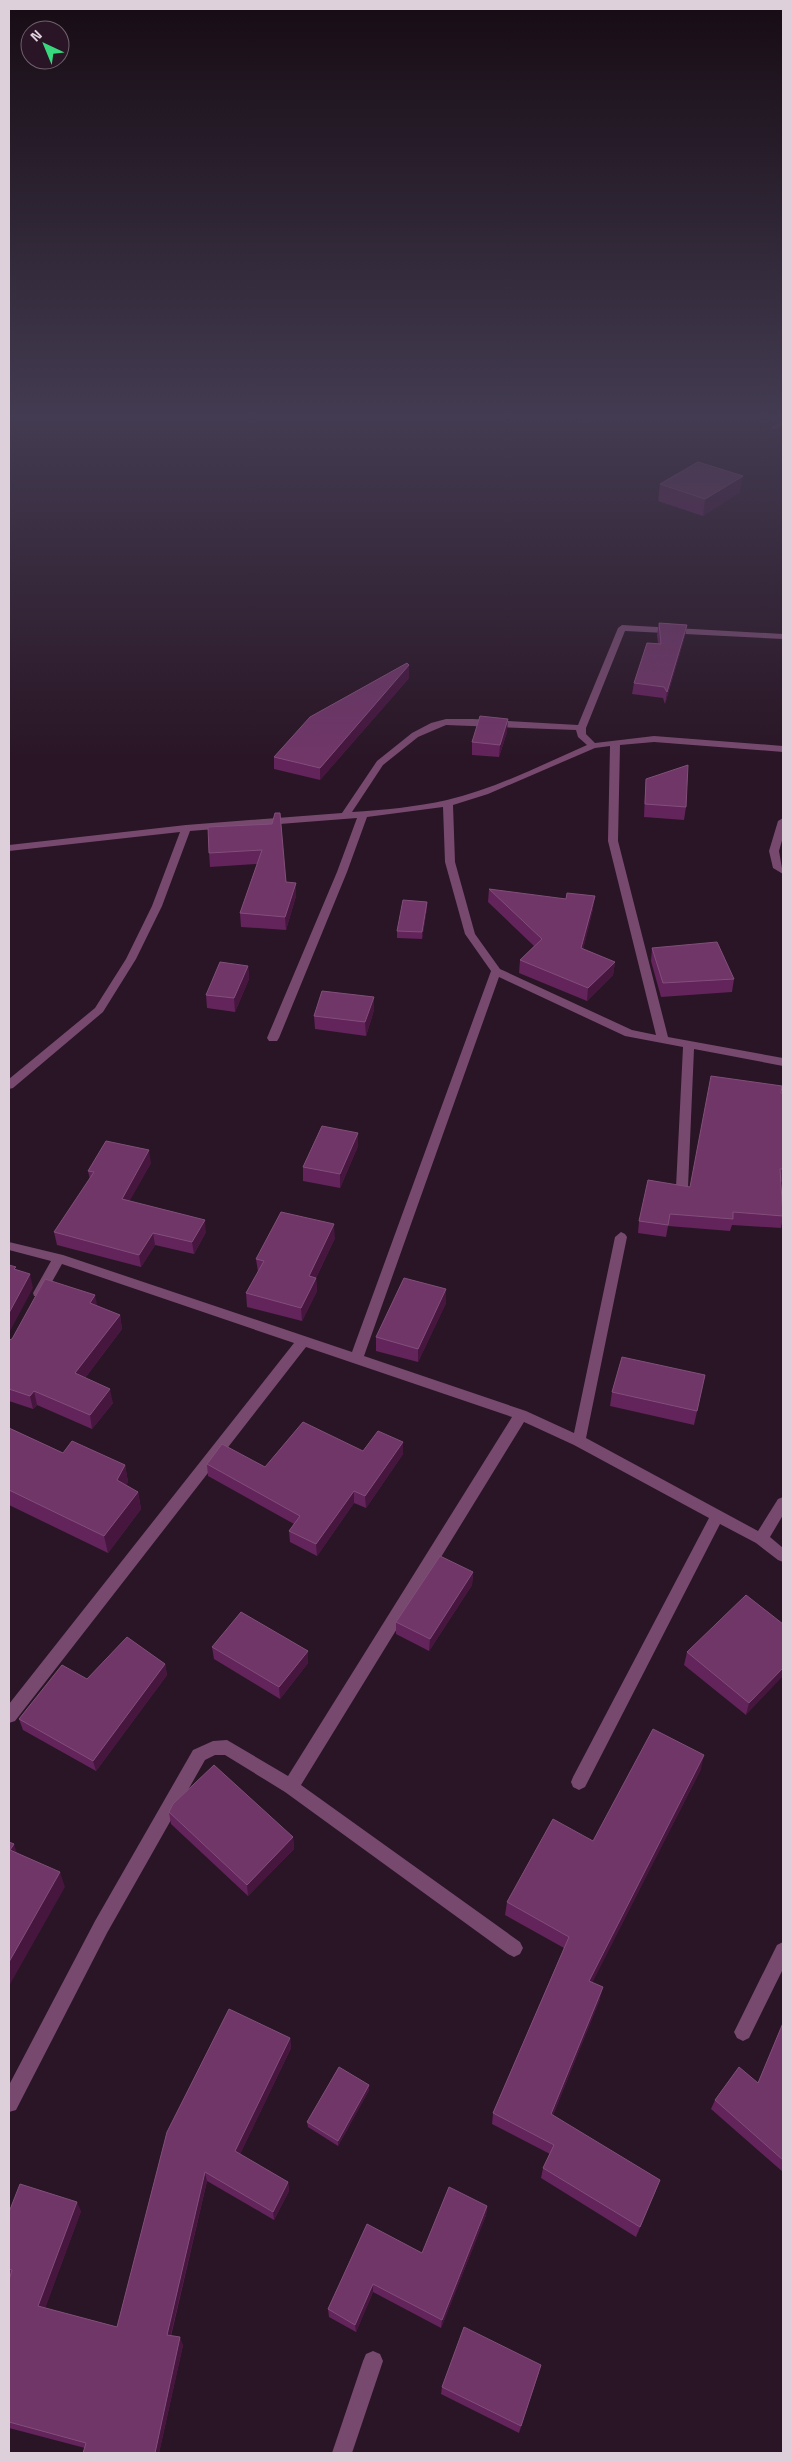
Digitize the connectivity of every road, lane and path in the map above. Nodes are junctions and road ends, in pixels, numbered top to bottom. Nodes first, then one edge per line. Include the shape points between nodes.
1 (783, 636) edge
2 (581, 728) junction
3 (615, 743) junction
4 (593, 746) junction
5 (783, 749) edge
6 (448, 803) junction
7 (363, 814) junction
8 (344, 815) junction
9 (783, 822) edge
10 (186, 828) junction
11 (9, 848) edge
12 (783, 871) edge
13 (496, 971) junction
14 (273, 1038) dead end
15 (663, 1039) junction
16 (689, 1044) junction
17 (783, 1062) edge
18 (9, 1085) edge
19 (682, 1187) edge
20 (621, 1237) dead end
21 (9, 1246) edge
22 (59, 1258) junction
23 (32, 1307) edge
24 (303, 1342) junction
25 (356, 1359) junction
26 (521, 1415) junction
27 (579, 1441) junction
28 (783, 1503) edge
29 (717, 1516) junction
30 (761, 1539) junction
31 (783, 1556) edge
32 (9, 1716) edge
33 (579, 1782) dead end
34 (292, 1787) junction
35 (514, 1948) dead end
36 (783, 1951) edge
37 (743, 2032) dead end
38 (9, 2103) edge
39 (373, 2361) dead end
40 (342, 2453) edge

1 - 2 street via 622,628
2 - 4 street via 581,735
2 - 8 street via 473,722 434,725 415,735 380,763
3 - 4 street
3 - 5 street via 654,739
3 - 15 street via 613,841
4 - 6 street via 484,792
6 - 7 street
6 - 13 street via 450,862 470,934
7 - 8 street
7 - 14 street
8 - 10 street
9 - 12 street via 774,851 778,868
10 - 11 street
10 - 18 street via 157,906 131,959 99,1010
13 - 15 street via 629,1033
13 - 25 street
15 - 16 street
16 - 17 street
16 - 19 street
20 - 27 street
21 - 22 street
22 - 23 street
22 - 24 street
24 - 25 street
24 - 32 street
25 - 26 street
26 - 27 street
26 - 34 street
27 - 29 street
28 - 30 street
29 - 30 street
29 - 33 street
30 - 31 street
34 - 35 street
34 - 38 street via 227,1747 213,1748 200,1755 101,1927
36 - 37 street
39 - 40 street

